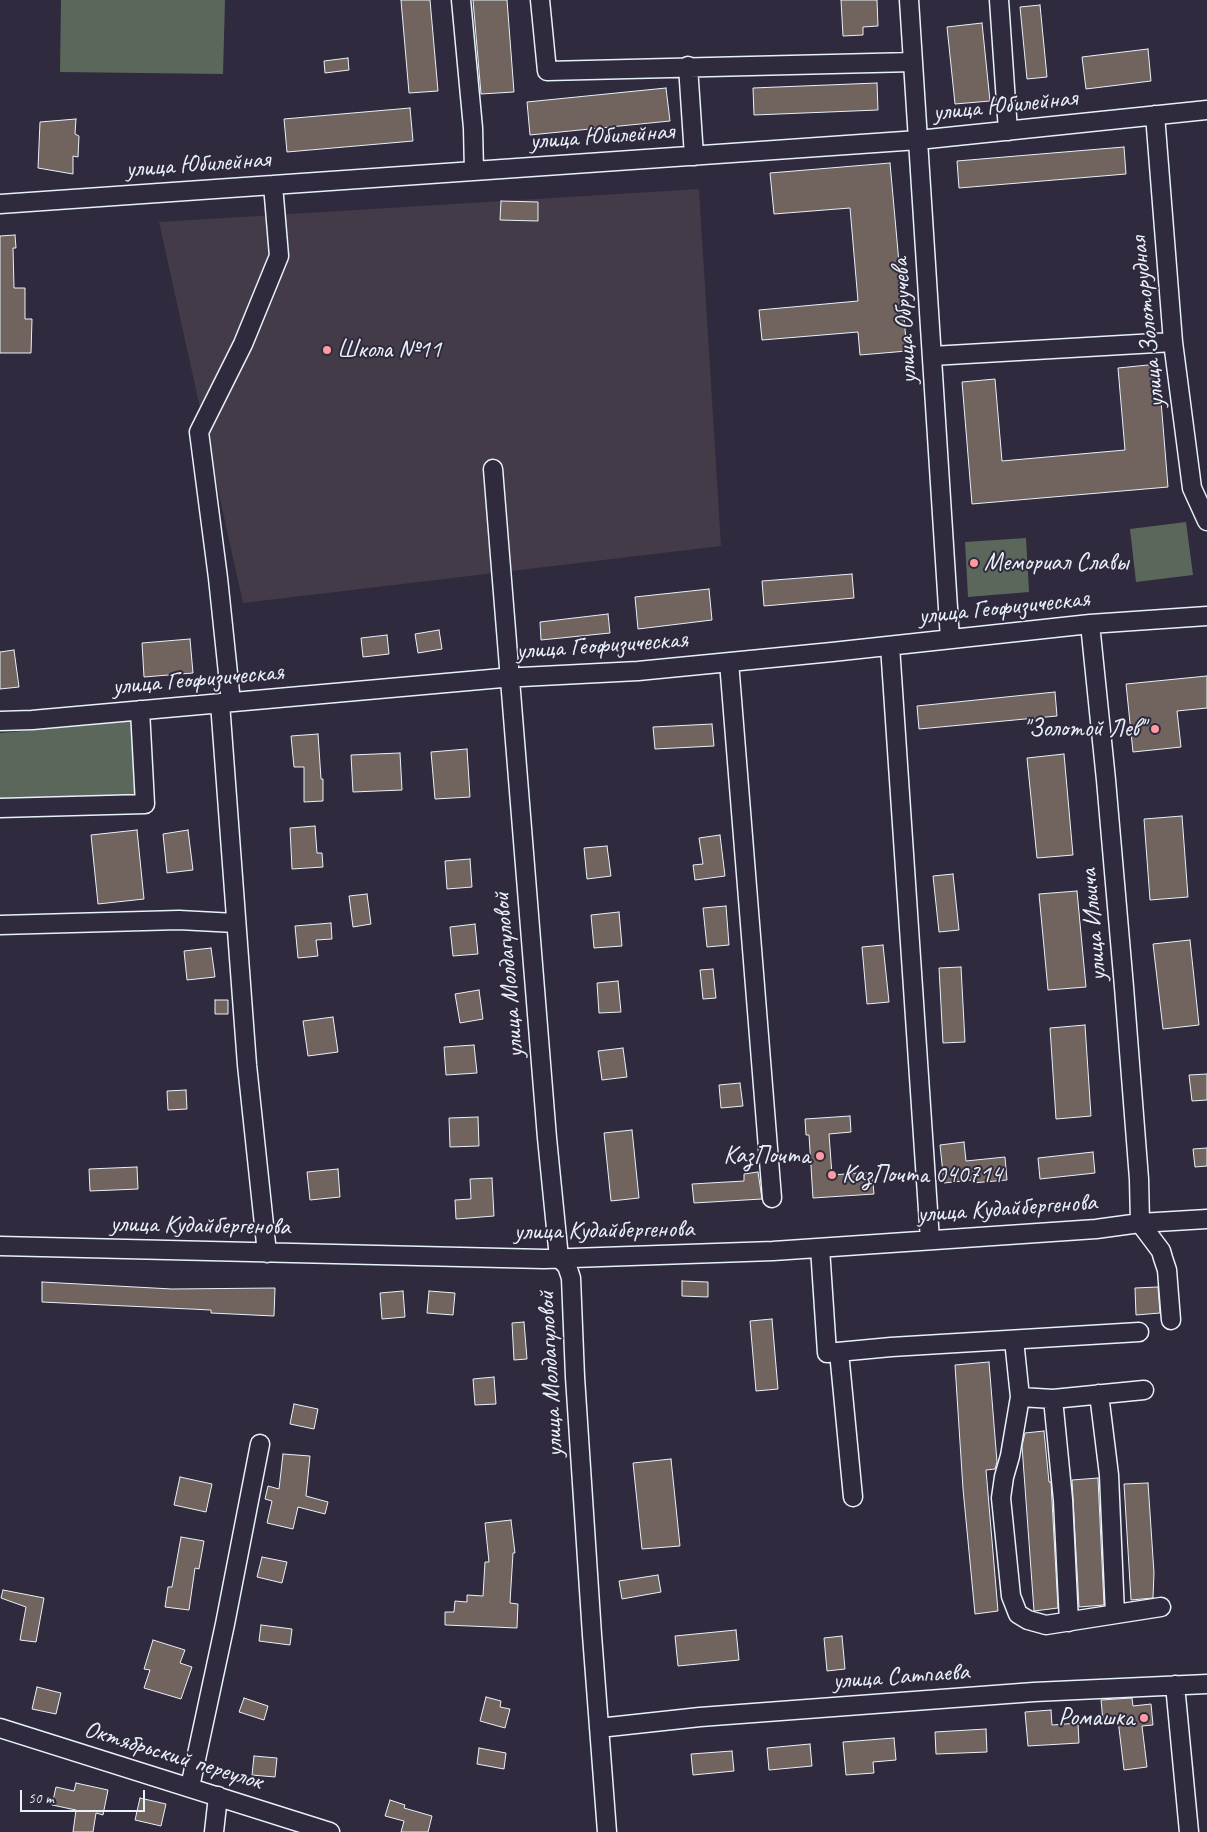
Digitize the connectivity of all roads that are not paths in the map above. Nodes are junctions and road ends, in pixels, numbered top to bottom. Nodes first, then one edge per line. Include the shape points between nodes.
1 (461, 0) edge
2 (540, 0) edge
3 (909, 0) edge
4 (999, 0) edge
5 (913, 62) junction
6 (688, 66) junction
7 (1207, 110) edge
8 (1155, 115) junction
9 (1008, 131) junction
10 (918, 140) junction
11 (694, 156) junction
12 (474, 171) junction
13 (273, 185) junction
14 (0, 204) edge
15 (1173, 342) junction
16 (932, 356) junction
17 (493, 469) dead end
18 (1207, 521) edge
19 (1207, 616) edge
20 (1090, 624) junction
21 (950, 639) junction
22 (890, 646) junction
23 (729, 662) junction
24 (509, 678) junction
25 (226, 703) junction
26 (140, 710) junction
27 (0, 721) edge
28 (0, 808) edge
29 (235, 923) junction
30 (0, 925) edge
31 (772, 1198) dead end
32 (1207, 1219) edge
33 (1140, 1224) junction
34 (930, 1240) junction
35 (0, 1246) edge
36 (820, 1248) junction
37 (268, 1253) junction
38 (559, 1258) junction
39 (1170, 1320) dead end
40 (1139, 1332) dead end
41 (1014, 1340) junction
42 (838, 1352) junction
43 (1144, 1390) dead end
44 (1099, 1394) junction
45 (1020, 1397) junction
46 (1053, 1399) junction
47 (260, 1444) dead end
48 (853, 1498) dead end
49 (1162, 1607) dead end
50 (1115, 1614) junction
51 (1069, 1622) junction
52 (1207, 1684) edge
53 (1175, 1685) junction
54 (0, 1728) edge
55 (599, 1728) junction
56 (190, 1787) junction
57 (218, 1796) junction
58 (214, 1832) edge
59 (330, 1832) edge
60 (607, 1832) edge
61 (1189, 1832) edge

1 - 12 street
2 - 6 street via 546,71
3 - 5 street, улица Обручева
4 - 9 street
5 - 6 street
5 - 10 street, улица Обручева
6 - 11 street
7 - 8 street, улица Юбилейная
8 - 9 street, улица Юбилейная
8 - 15 street, улица Золоторудная
9 - 10 street, улица Юбилейная
10 - 11 street, улица Юбилейная
10 - 16 street, улица Обручева
11 - 12 street, улица Юбилейная
12 - 13 street, улица Юбилейная
13 - 14 street, улица Юбилейная
13 - 25 street via 279,256 244,344 199,432 218,578
15 - 16 street
15 - 18 street, улица Золоторудная via 1192,488
16 - 21 street, улица Обручева
17 - 24 street, улица Молдагуловой
19 - 20 street, улица Геофизическая
20 - 21 street, улица Геофизическая
20 - 33 street, улица Ильича via 1124,987
21 - 22 street, улица Геофизическая
22 - 23 street, улица Геофизическая
22 - 34 street
23 - 24 street, улица Геофизическая
23 - 31 street
24 - 25 street, улица Геофизическая
24 - 38 street, улица Молдагуловой
25 - 26 street, улица Геофизическая
25 - 29 street
26 - 27 street, улица Геофизическая
26 - 28 street via 145,804
29 - 30 street via 179,920
29 - 37 street via 246,1065
32 - 33 street, улица Кудайбергенова
33 - 34 street, улица Кудайбергенова
33 - 39 street via 1164,1258
34 - 36 street, улица Кудайбергенова
35 - 37 street, улица Кудайбергенова
36 - 38 street, улица Кудайбергенова
36 - 42 street via 827,1353
37 - 38 street, улица Кудайбергенова
38 - 55 street, улица Молдагуловой via 571,1278
40 - 41 street
41 - 42 street
41 - 45 street
42 - 48 street
43 - 44 street
44 - 46 street
44 - 50 street via 1109,1475
45 - 46 street
45 - 51 street via 1001,1498 1011,1596 1018,1614 1028,1620 1046,1625
46 - 51 street via 1063,1500
47 - 56 street
49 - 50 street
50 - 51 street
52 - 53 street, улица Сатпаева
53 - 55 street, улица Сатпаева via 1034,1692 700,1717
53 - 61 street
54 - 56 street, Октябрьский переулок
55 - 60 street, улица Молдагуловой
56 - 57 street, Октябрьский переулок
57 - 58 street
57 - 59 street, Октябрьский переулок

